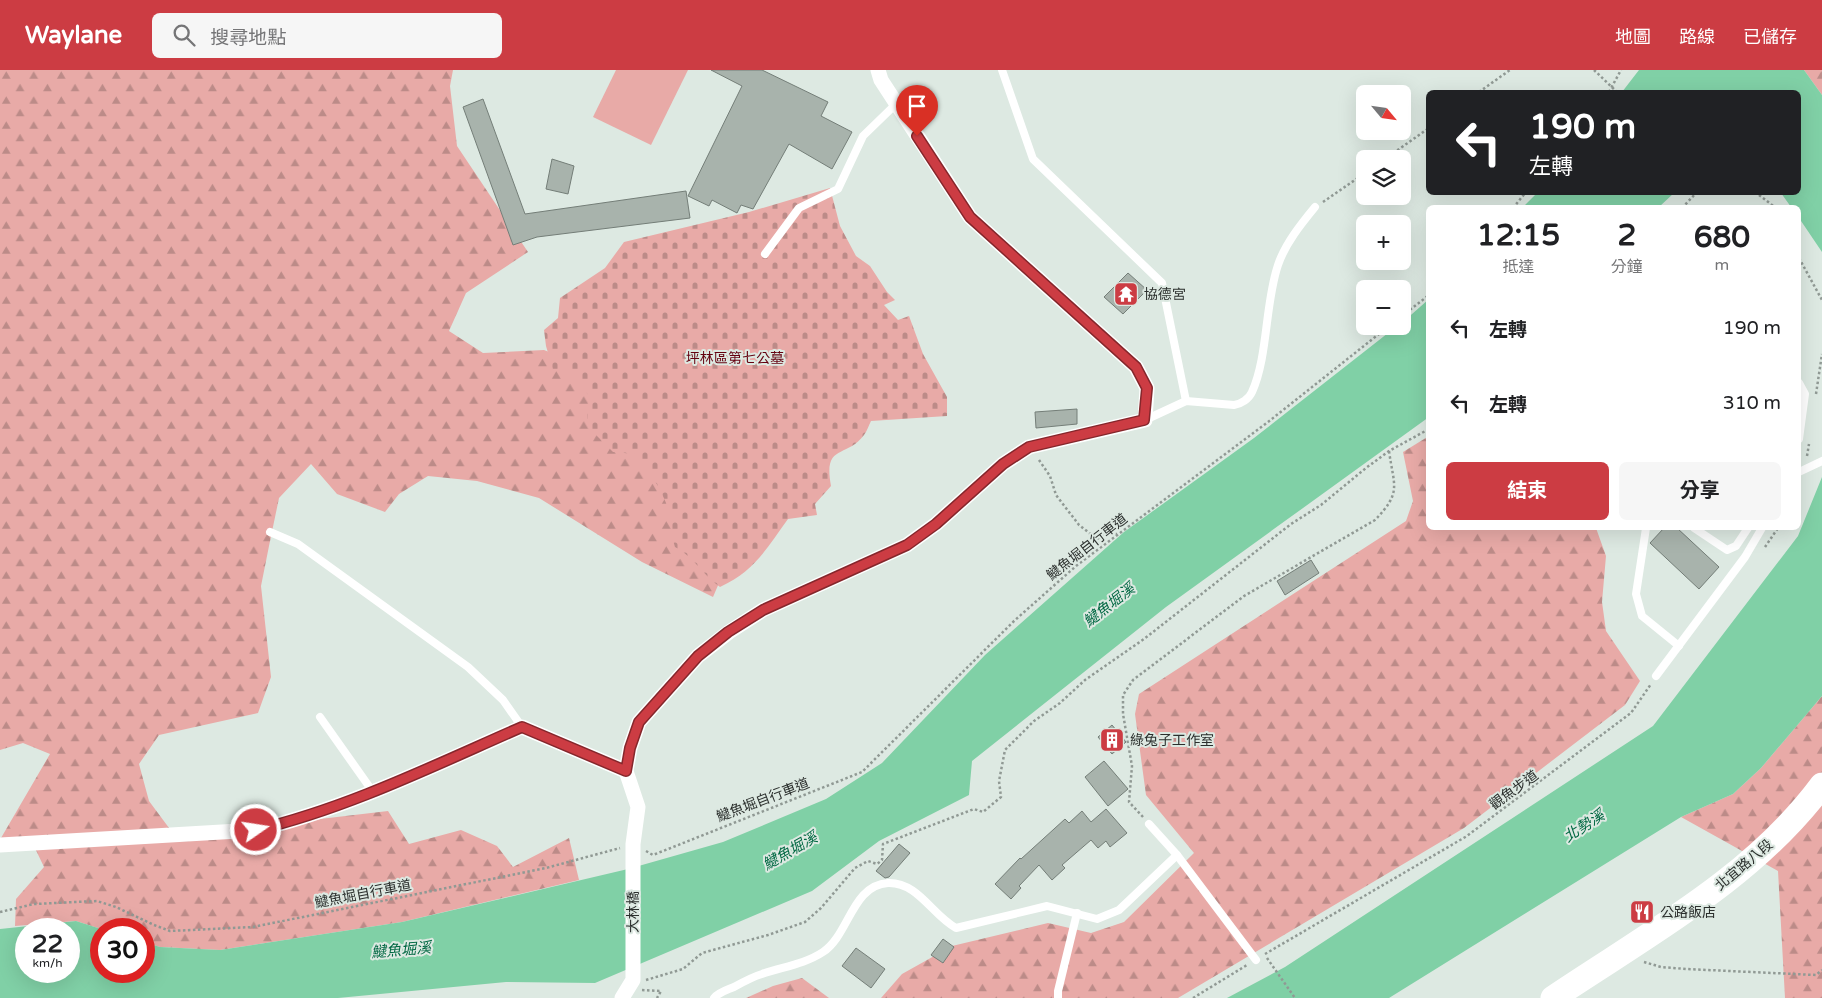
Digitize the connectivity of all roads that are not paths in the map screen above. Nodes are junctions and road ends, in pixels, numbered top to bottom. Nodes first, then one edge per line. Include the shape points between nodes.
1 (878, 70) edge
2 (1002, 70) edge
3 (896, 103) junction
4 (1315, 207) road end
5 (765, 254) dead end
6 (1801, 387) edge
7 (1186, 401) junction
8 (1144, 420) junction
9 (1801, 424) edge
10 (1822, 461) edge
11 (1801, 471) edge
12 (1646, 530) edge
13 (1697, 530) edge
14 (1747, 530) edge
15 (1761, 530) edge
16 (270, 532) dead end
17 (1679, 646) junction
18 (1656, 676) road end
19 (320, 716) dead end
20 (522, 727) junction
21 (626, 771) junction
22 (1822, 785) edge
23 (374, 792) junction
24 (1150, 824) road end
25 (0, 845) edge
26 (1178, 855) junction
27 (1077, 913) junction
28 (1256, 960) road end
29 (628, 988) edge
30 (714, 998) edge
31 (1058, 998) edge
32 (1553, 998) edge

1 - 3 street
2 - 7 lane via 1033,159 1162,283
3 - 5 lane via 863,136 838,189 799,208
3 - 8 street via 970,217 1136,367 1147,388
4 - 7 lane via 1278,264 1252,394 1234,405
6 - 9 lane via 1805,394
7 - 8 lane
8 - 21 street via 1029,447 1003,464 936,524 907,545 763,610 721,638 698,656 639,722
10 - 11 lane
12 - 17 lane via 1636,594 1642,616
13 - 14 lane via 1727,550 1736,546
15 - 17 lane via 1745,557
16 - 20 lane via 298,544 468,667 503,700
17 - 18 lane
19 - 23 lane
20 - 21 street
20 - 23 street
21 - 29 street, 大林橋 via 638,807 633,844
22 - 32 main road, 北宜路八段 via 1757,858 1706,897
23 - 25 street via 256,830
24 - 26 lane
26 - 27 lane via 1119,910 1097,919
26 - 28 lane
27 - 30 lane via 1047,906 956,928 943,921 906,885 887,883 872,888 860,898 834,945 814,958 760,975
27 - 31 lane

